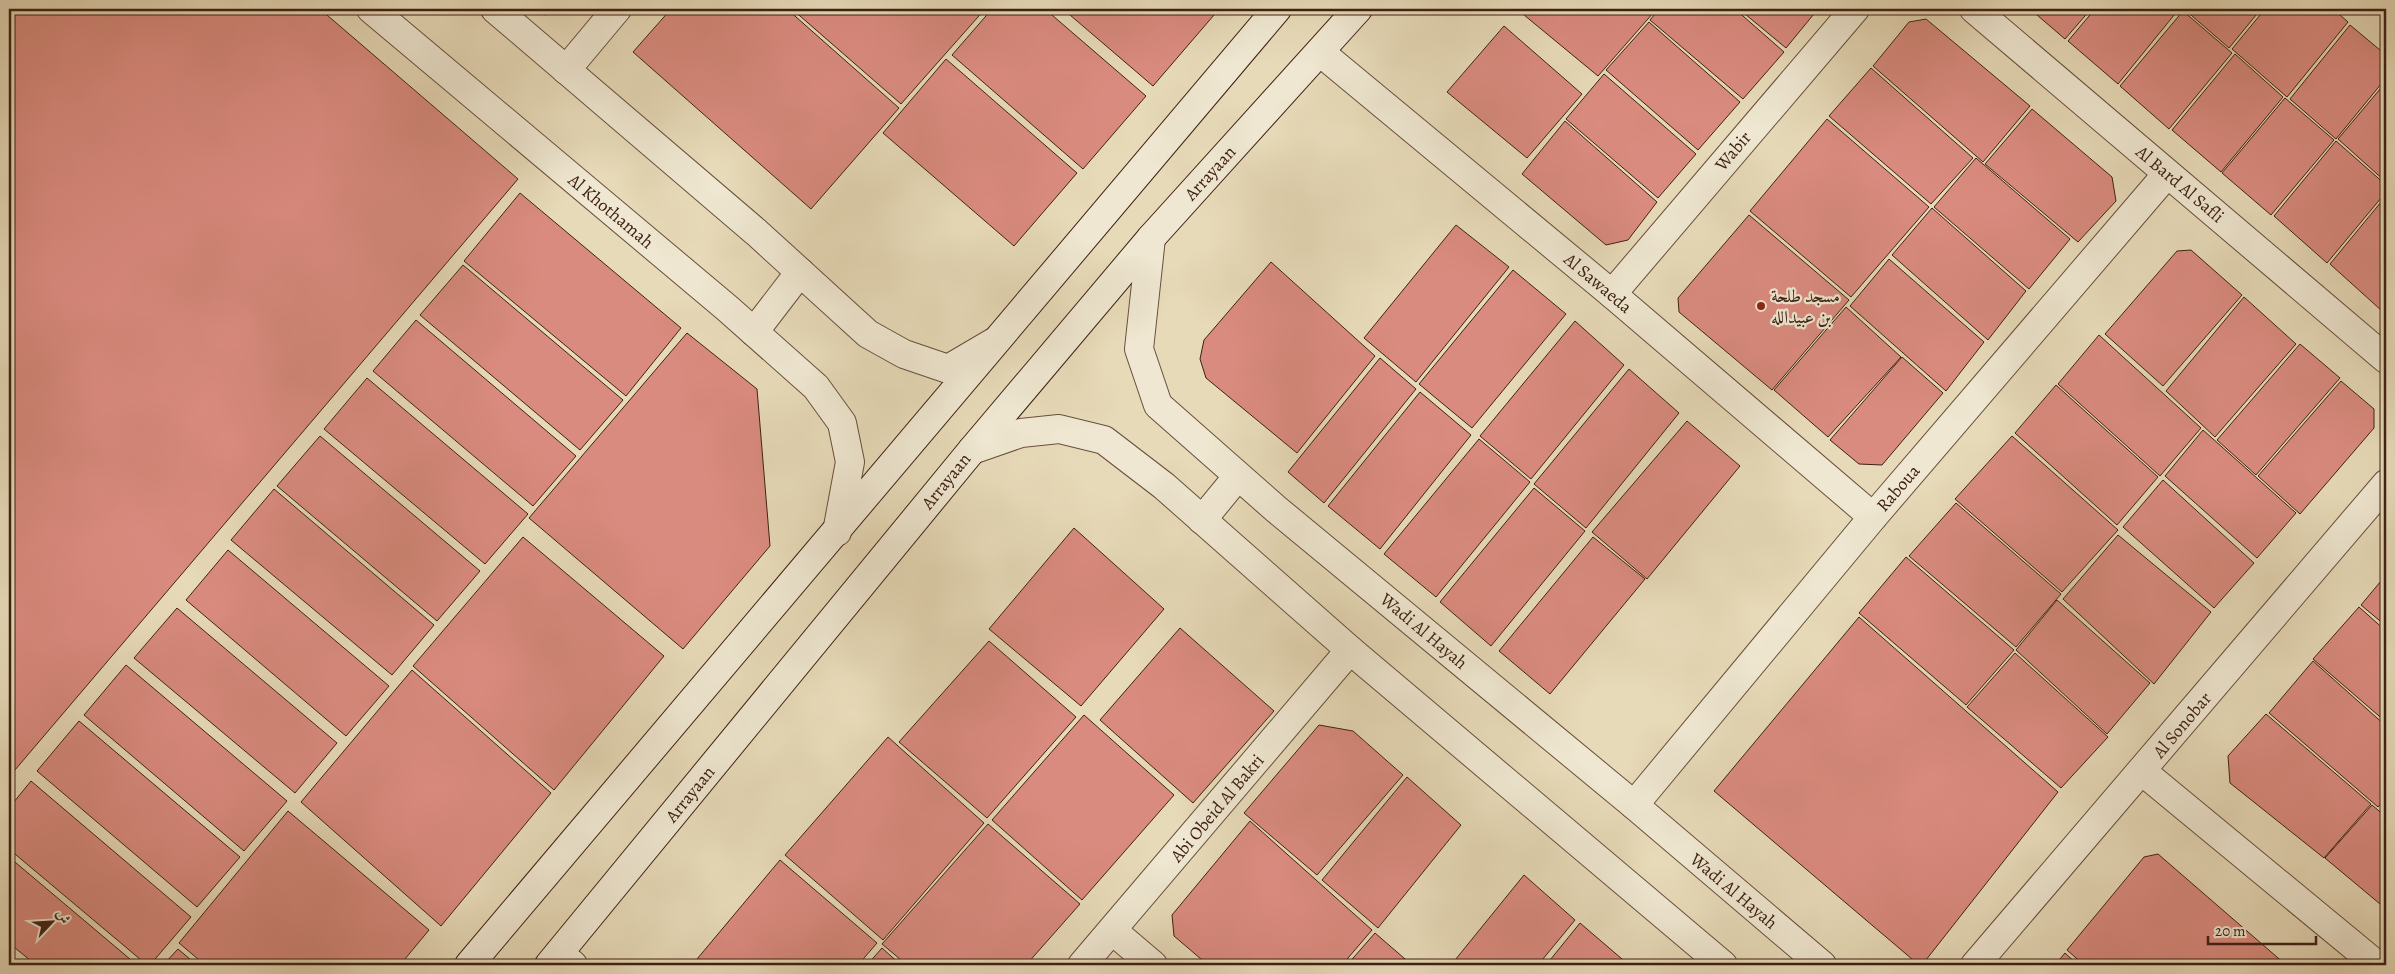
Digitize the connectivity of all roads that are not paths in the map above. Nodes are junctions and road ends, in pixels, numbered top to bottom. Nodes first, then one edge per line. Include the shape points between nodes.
1 (371, 9) edge
2 (495, 9) edge
3 (618, 9) edge
4 (1277, 9) edge
5 (1358, 9) edge
6 (1854, 9) edge
7 (1974, 9) edge
8 (1320, 52) junction
9 (566, 70) junction
10 (2167, 174) junction
11 (1151, 238) junction
12 (800, 272) junction
13 (1612, 294) junction
14 (754, 332) junction
15 (998, 340) junction
16 (2386, 359) edge
17 (972, 450) junction
18 (1238, 476) junction
19 (2386, 484) edge
20 (1872, 518) junction
21 (1202, 520) junction
22 (837, 532) junction
23 (1350, 650) junction
24 (2143, 772) junction
25 (1634, 805) junction
26 (1113, 931) junction
27 (561, 961) edge
28 (469, 965) edge
29 (1082, 965) edge
30 (1153, 965) edge
31 (1723, 965) edge
32 (1822, 965) edge
33 (1975, 965) edge
34 (2377, 965) edge

1 - 14 street, Al Khothamah
2 - 9 street
3 - 9 street
4 - 15 street
5 - 8 street, Arrayaan
6 - 13 street, Wabir
7 - 10 street, Al Bard Al Safli
8 - 11 street, Arrayaan
8 - 13 street, Al Sawaeda
9 - 12 street
10 - 16 street, Al Bard Al Safli
10 - 20 street, Raboua
11 - 17 street, Arrayaan
11 - 18 street, Wadi Al Hayah via 1139,349 1158,406
12 - 14 street
12 - 15 street via 868,334 904,354 948,369
13 - 20 street, Al Sawaeda
14 - 22 street, Al Khothamah via 816,387 842,422 850,462
15 - 22 street
17 - 21 street via 1021,433 1058,429 1104,440
17 - 27 street, Arrayaan
18 - 21 street
18 - 25 street, Wadi Al Hayah
19 - 24 street, Al Sonobar
20 - 25 street, Raboua
21 - 23 street
22 - 28 street
23 - 26 street, Abi Obeid Al Bakri
23 - 31 street
24 - 33 street, Al Sonobar
24 - 34 street
25 - 32 street, Wadi Al Hayah
26 - 29 street, Abi Obeid Al Bakri
26 - 30 street

